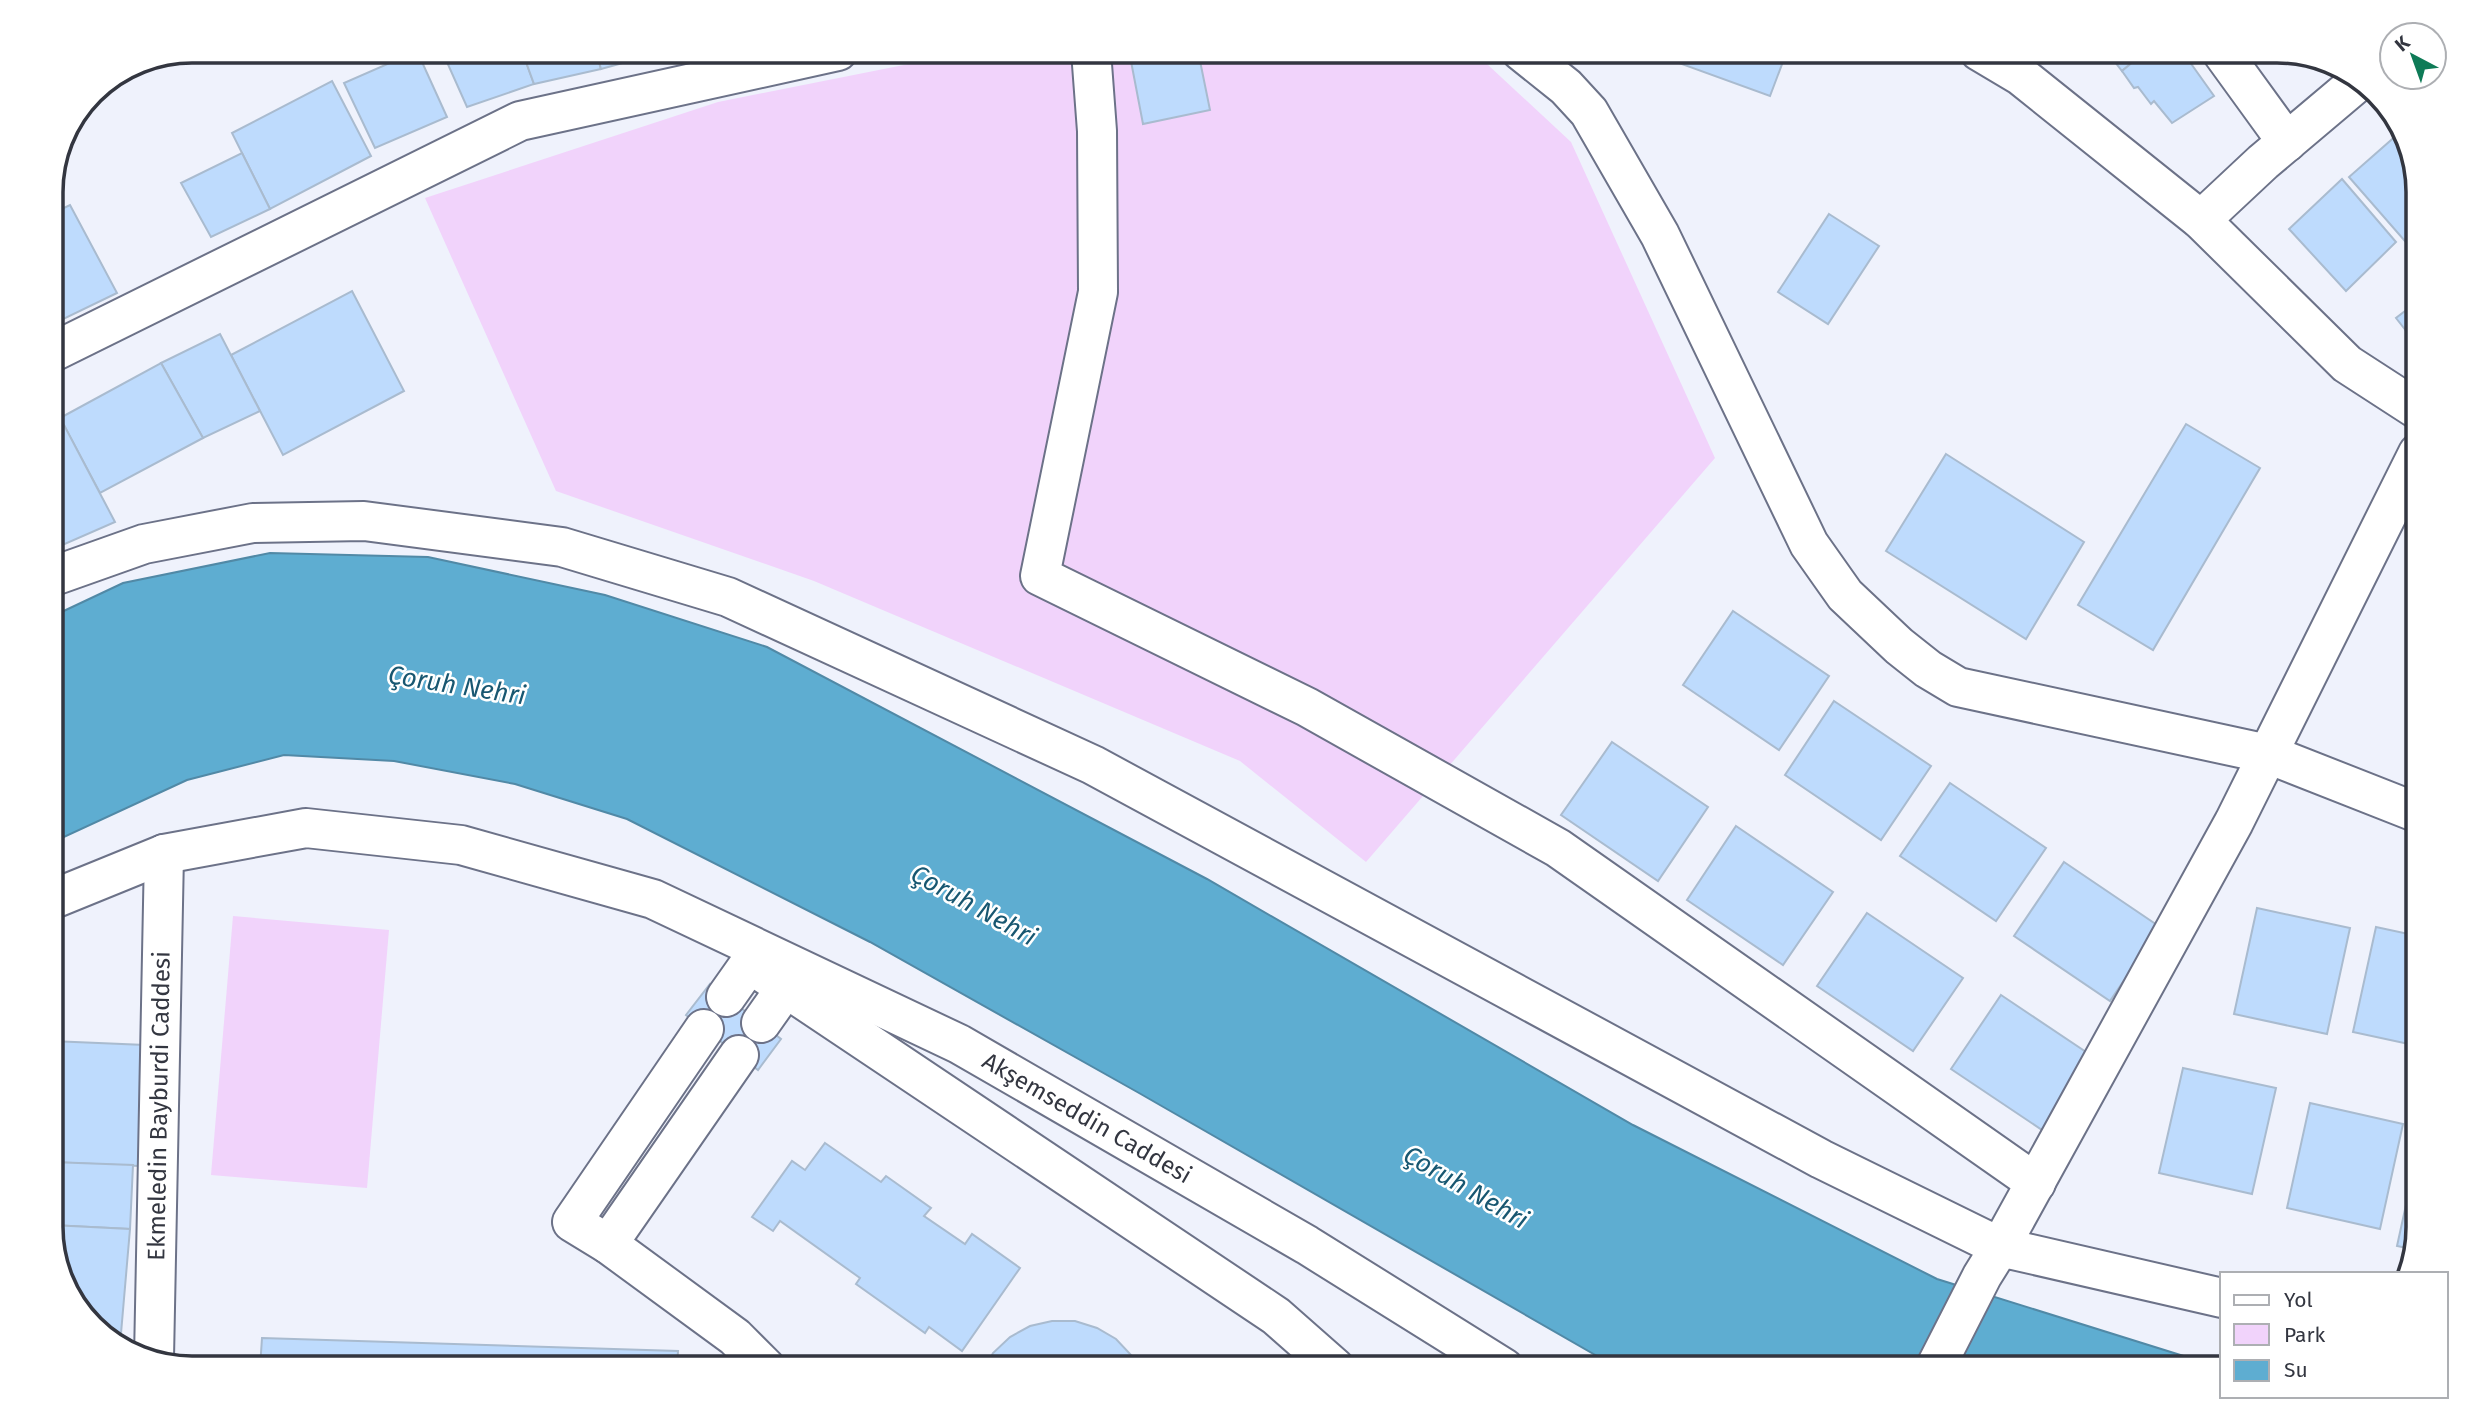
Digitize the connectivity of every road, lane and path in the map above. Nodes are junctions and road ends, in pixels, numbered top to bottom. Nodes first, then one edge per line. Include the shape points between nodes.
1 (783, 63) edge
2 (1092, 63) edge
3 (1536, 63) edge
4 (1999, 63) edge
5 (2230, 63) edge
6 (2351, 87) edge
7 (2287, 142) junction
8 (2201, 220) junction
9 (63, 347) edge
10 (2406, 402) edge
11 (2406, 477) edge
12 (63, 573) edge
13 (2268, 754) junction
14 (2406, 808) edge
15 (164, 854) junction
16 (63, 895) edge
17 (653, 899) junction
18 (750, 963) junction
19 (785, 989) junction
20 (726, 997) dead end
21 (761, 1024) dead end
22 (2036, 1183) junction
23 (608, 1244) junction
24 (1991, 1261) junction
25 (2220, 1298) edge
26 (154, 1350) edge
27 (754, 1356) edge
28 (1321, 1356) edge
29 (1485, 1356) edge
30 (1941, 1356) edge

1 - 9 street via 520,121
2 - 22 street via 1098,292 1040,576 1307,707 1558,848
3 - 13 street via 1589,112 1660,235 1809,544 1845,595 1899,646 1958,687
4 - 8 street
5 - 7 street
6 - 7 street
7 - 8 street
8 - 10 street via 2347,364
11 - 13 street
12 - 24 street via 144,544 253,523 363,521 562,547 729,597 1093,765 1808,1152
13 - 14 street
13 - 22 street
15 - 16 street, Akşemseddin Caddesi
15 - 17 street, Akşemseddin Caddesi via 306,828 461,845
15 - 26 street, Ekmeledin Bayburdi Caddesi
17 - 18 street, Akşemseddin Caddesi
17 - 29 street, Akşemseddin Caddesi via 959,1044 1307,1245
18 - 19 street, Akşemseddin Caddesi
18 - 20 street
19 - 21 street
19 - 28 street, Akşemseddin Caddesi via 1276,1316
22 - 24 street
23 - 23 street via 572,1222 700,1036 734,1061
23 - 27 street
24 - 25 street
24 - 30 street

